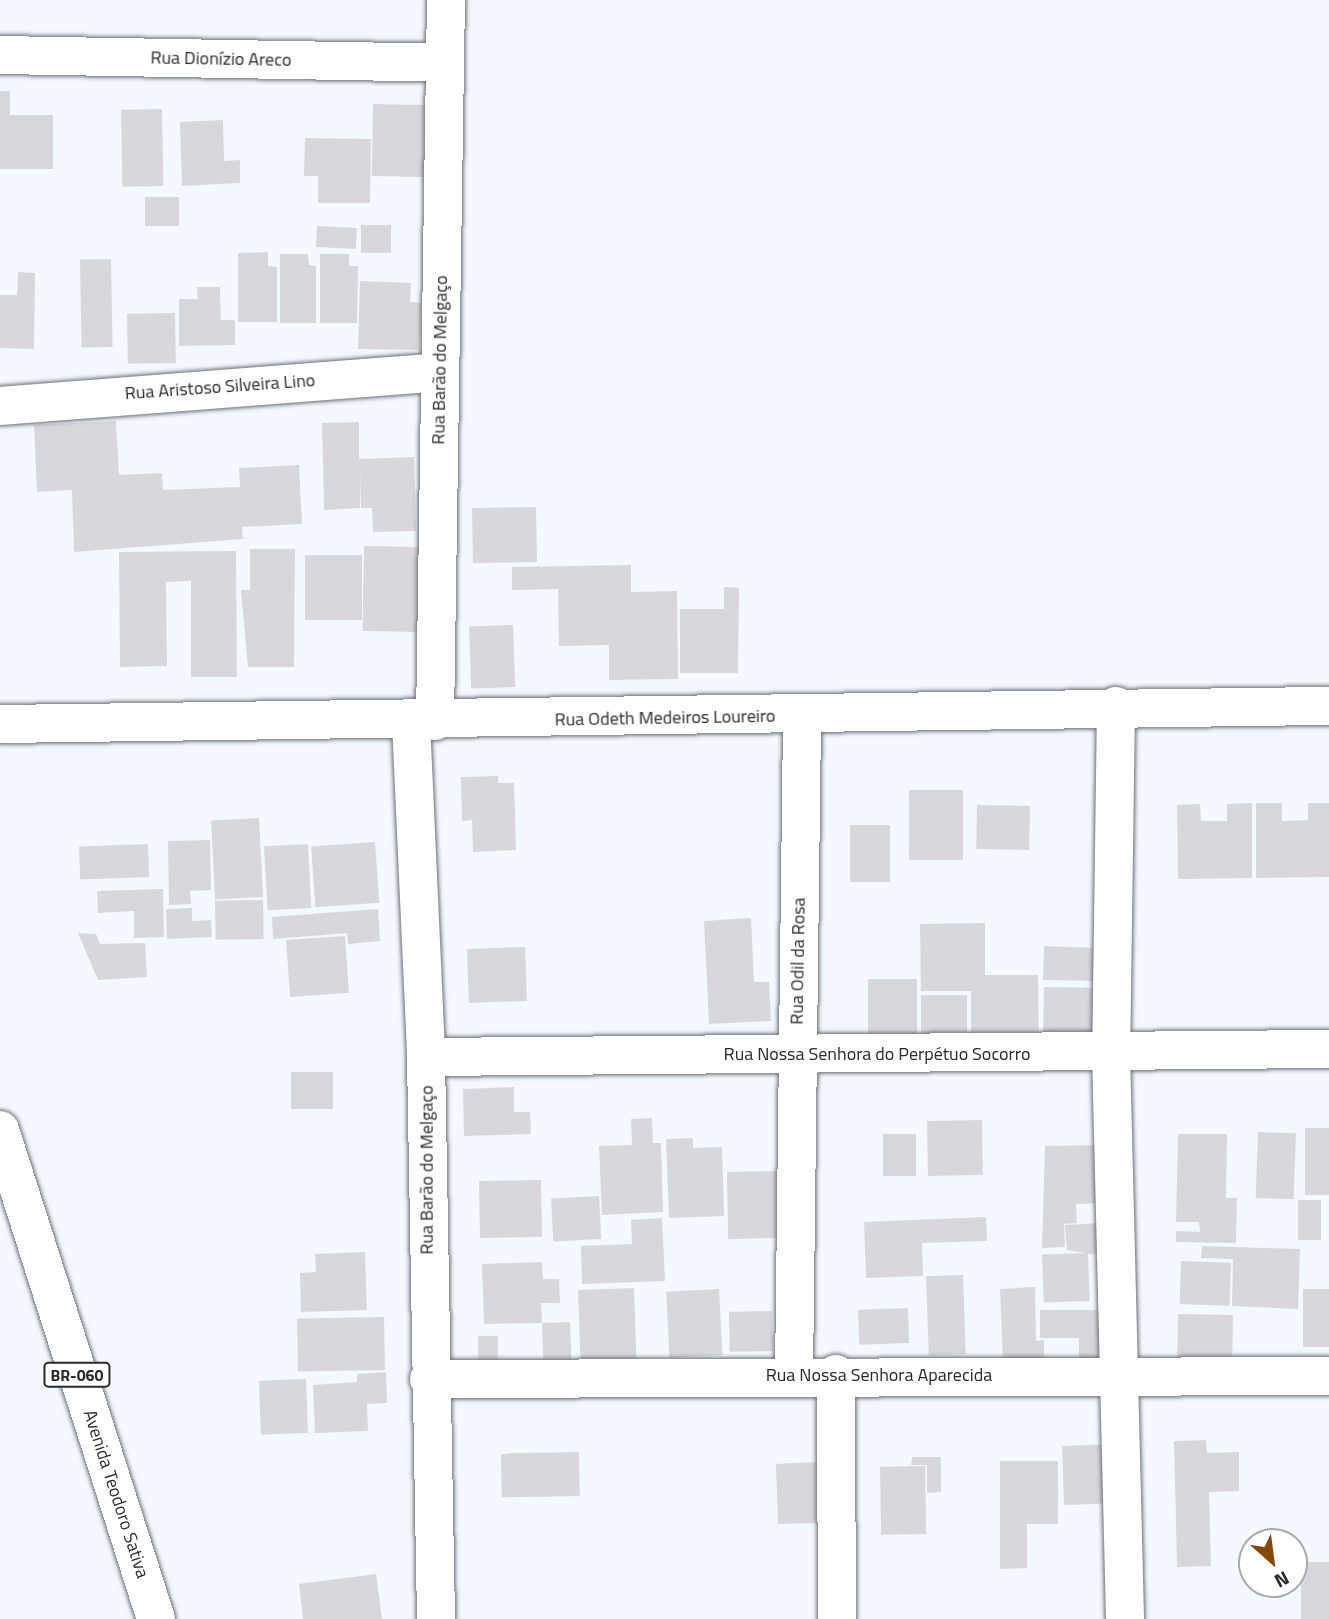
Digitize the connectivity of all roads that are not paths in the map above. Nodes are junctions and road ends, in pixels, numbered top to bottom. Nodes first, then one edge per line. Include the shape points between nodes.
1 (446, 0) edge
2 (0, 55) edge
3 (442, 63) junction
4 (440, 372) junction
5 (0, 406) edge
6 (1116, 706) junction
7 (1329, 706) edge
8 (802, 716) junction
9 (423, 721) junction
10 (0, 724) edge
11 (1329, 1049) edge
12 (797, 1054) junction
13 (1111, 1054) junction
14 (426, 1057) junction
15 (0, 1130) edge
16 (836, 1374) junction
17 (793, 1375) junction
18 (1117, 1376) junction
19 (1329, 1376) edge
20 (429, 1379) junction
21 (156, 1619) edge
22 (436, 1619) edge
23 (837, 1619) edge
24 (1125, 1619) edge

1 - 3 street, Rua Barão do Melgaço
2 - 3 street, Rua Dionízio Areco
3 - 4 street, Rua Barão do Melgaço
4 - 5 street, Rua Aristoso Silveira Lino
4 - 9 street, Rua Barão do Melgaço
6 - 7 street, Rua Odeth Medeiros Loureiro
6 - 8 street, Rua Odeth Medeiros Loureiro
6 - 13 street
8 - 9 street, Rua Odeth Medeiros Loureiro
8 - 12 street, Rua Odil da Rosa
9 - 10 street, Rua Odeth Medeiros Loureiro
9 - 14 street, Rua Barão do Melgaço
11 - 13 street, Rua Nossa Senhora do Perpétuo Socorro
12 - 13 street, Rua Nossa Senhora do Perpétuo Socorro
12 - 14 street, Rua Nossa Senhora do Perpétuo Socorro
12 - 17 street, Rua Odil da Rosa
13 - 18 street
14 - 20 street, Rua Barão do Melgaço
15 - 21 street, Avenida Teodoro Sativa / BR-060
16 - 17 street, Rua Nossa Senhora Aparecida
16 - 18 street, Rua Nossa Senhora Aparecida
16 - 23 street
17 - 20 street, Rua Nossa Senhora Aparecida
18 - 19 street, Rua Nossa Senhora Aparecida
18 - 24 street
20 - 22 street, Rua Barão do Melgaço

